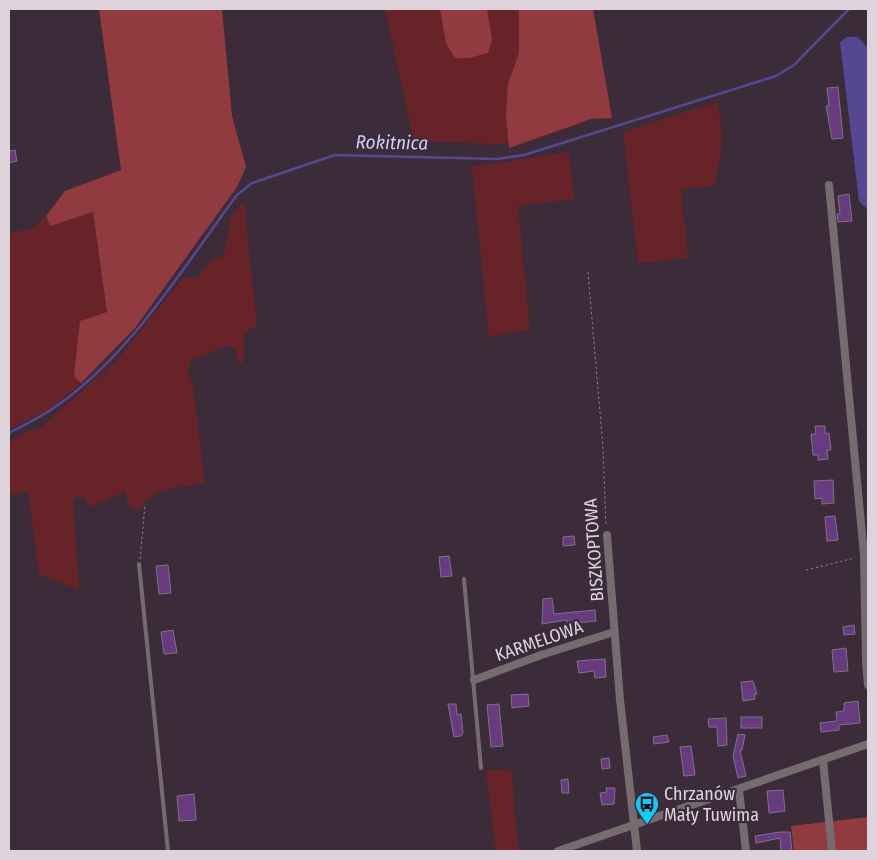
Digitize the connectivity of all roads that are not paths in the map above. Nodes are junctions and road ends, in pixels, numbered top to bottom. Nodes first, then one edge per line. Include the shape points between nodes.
1 (829, 185) dead end
2 (607, 535) road end
3 (140, 564) road end
4 (464, 579) dead end
5 (614, 632) junction
6 (474, 680) junction
7 (868, 685) edge
8 (868, 744) edge
9 (823, 760) junction
10 (481, 768) dead end
11 (739, 790) junction
12 (633, 826) junction
13 (168, 851) edge
14 (558, 851) edge
15 (638, 851) edge
16 (746, 851) edge
17 (832, 851) edge

1 - 7 street via 864,556
2 - 5 street, BISZKOPTOWA
3 - 13 lane
4 - 6 lane
5 - 6 street, KARMELOWA via 541,654
5 - 12 street, BISZKOPTOWA
6 - 10 lane
8 - 9 street
9 - 11 street
9 - 17 street
11 - 12 street
11 - 16 street
12 - 14 street
12 - 15 street, BISZKOPTOWA

